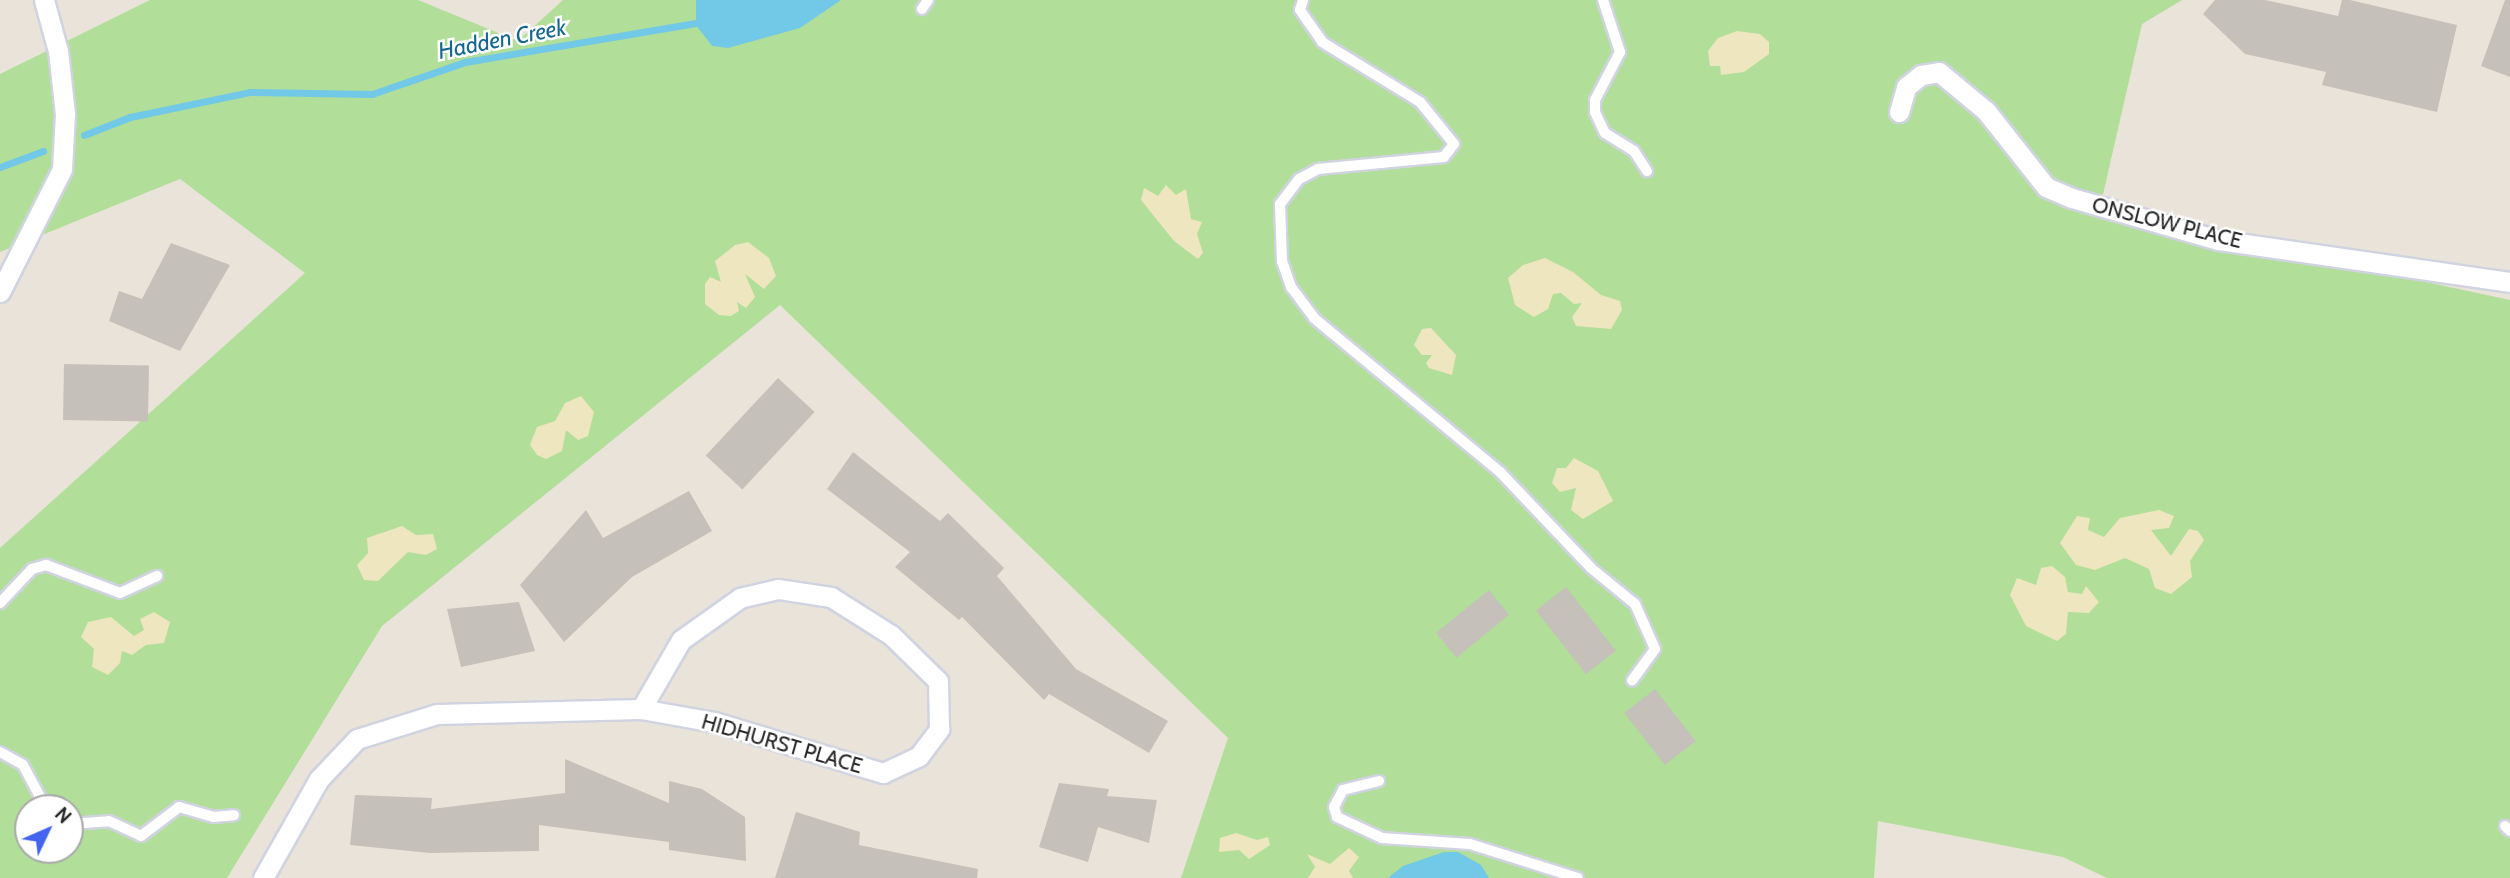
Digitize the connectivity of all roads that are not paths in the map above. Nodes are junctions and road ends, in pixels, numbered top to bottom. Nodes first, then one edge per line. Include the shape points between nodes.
1 (44, 0) edge
2 (1303, 0) edge
3 (1603, 0) edge
4 (1899, 112) dead end
5 (1647, 171) dead end
6 (2510, 282) edge
7 (0, 292) edge
8 (157, 576) dead end
9 (0, 603) edge
10 (1632, 681) dead end
11 (640, 709) junction
12 (0, 752) edge
13 (1379, 781) dead end
14 (39, 794) edge
15 (234, 815) dead end
16 (84, 823) edge
17 (263, 878) edge
18 (1578, 878) edge

1 - 7 street via 58,51 65,114 62,169
2 - 10 lane via 1300,10 1322,42 1420,102 1454,144 1444,157 1318,169 1299,179 1280,204 1282,261 1291,287 1314,318 1500,472 1591,568 1635,604 1655,649
3 - 5 lane via 1620,52 1595,100 1595,112 1605,133 1634,151
4 - 6 street, ONSLOW PLACE via 1906,87 1921,75 1939,72 1986,111 2046,187 2071,198 2218,240
8 - 9 lane via 120,593 46,565 32,569
11 - 11 street, HIDHURST PLACE via 681,640 740,598 778,589 831,597 891,635 938,681 939,729 919,756 883,773 715,723
11 - 17 street, HIDHURST PLACE via 437,714 357,738 319,779
12 - 14 lane via 23,765
13 - 18 lane via 1364,781 1339,794 1334,807 1342,822 1382,838 1480,846
15 - 16 lane via 213,817 179,807 141,836 109,821

